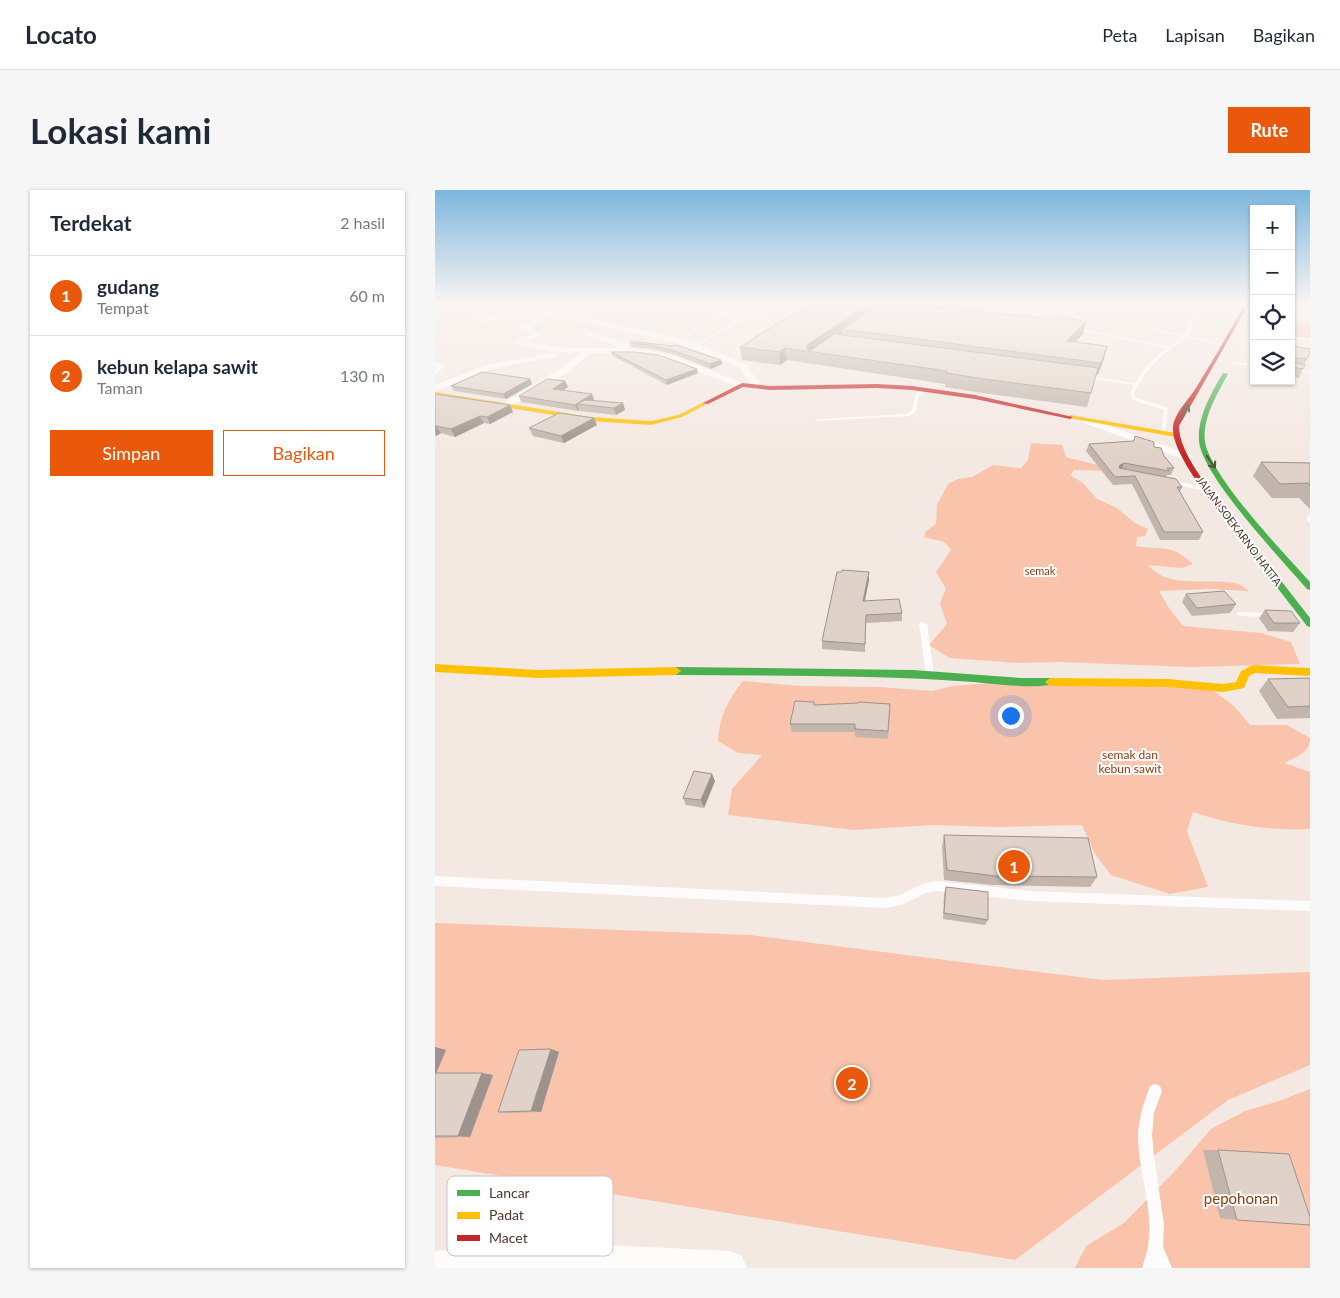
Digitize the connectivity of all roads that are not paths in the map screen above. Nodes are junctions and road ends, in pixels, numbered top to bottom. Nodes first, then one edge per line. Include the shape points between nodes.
1 (575, 352) edge
2 (583, 352) edge
3 (643, 352) edge
4 (710, 352) edge
5 (1163, 352) edge
6 (1221, 352) edge
7 (1234, 358) joint
8 (435, 364) edge
9 (1250, 364) edge
10 (1295, 370) edge
11 (435, 372) edge
12 (1310, 372) edge
13 (1077, 376) edge
14 (1136, 384) junction
15 (742, 385) junction
16 (757, 387) junction
17 (435, 388) edge
18 (926, 389) junction
19 (435, 394) edge
20 (503, 406) junction
21 (817, 420) dead end
22 (1088, 420) junction
23 (1163, 433) junction
24 (1176, 435) junction
25 (1187, 457) junction
26 (1163, 481) edge
27 (1207, 489) junction
28 (1310, 587) edge
29 (1240, 614) dead end
30 (1285, 615) edge
31 (1302, 618) edge
32 (923, 624) dead end
33 (435, 668) edge
34 (1310, 672) edge
35 (930, 676) junction
36 (435, 881) edge
37 (1310, 906) edge
38 (1155, 1091) dead end
39 (1157, 1251) junction
40 (438, 1268) edge
41 (730, 1268) edge
42 (1151, 1268) edge
43 (1164, 1268) edge

1 - 17 street via 504,363
2 - 20 street via 565,370
3 - 15 street via 668,356
4 - 16 street via 743,366
5 - 14 lane via 1141,374
24 -> 6 main road via 1178,423
7 - 9 lane
7 -> 28 main road, JALAN SOEKARNO HATTA via 1215,391 1202,432 1202,444 1230,490
8 - 11 street via 442,366
10 - 12 lane
13 - 14 lane
14 - 23 lane via 1132,394 1135,399 1167,410
15 - 16 main road
15 - 20 main road via 680,416 651,423 591,420
16 - 18 main road
18 - 21 lane via 917,395 914,411 908,415
18 - 22 main road
19 - 20 main road
22 - 23 main road
22 - 25 street
23 - 24 main road
24 - 25 main road, JALAN SOEKARNO HATTA
25 - 27 main road, JALAN SOEKARNO HATTA
26 - 27 lane
27 - 31 main road, JALAN SOEKARNO HATTA
29 - 30 lane
32 - 35 lane
33 - 35 main road via 538,674 736,671
34 - 35 main road via 1253,669 1245,674 1241,685 1223,688
36 - 37 lane via 884,903 936,886 1029,896
38 - 39 lane via 1148,1110 1145,1142 1155,1204
39 - 42 lane
39 - 43 lane
40 - 41 street via 542,1259

